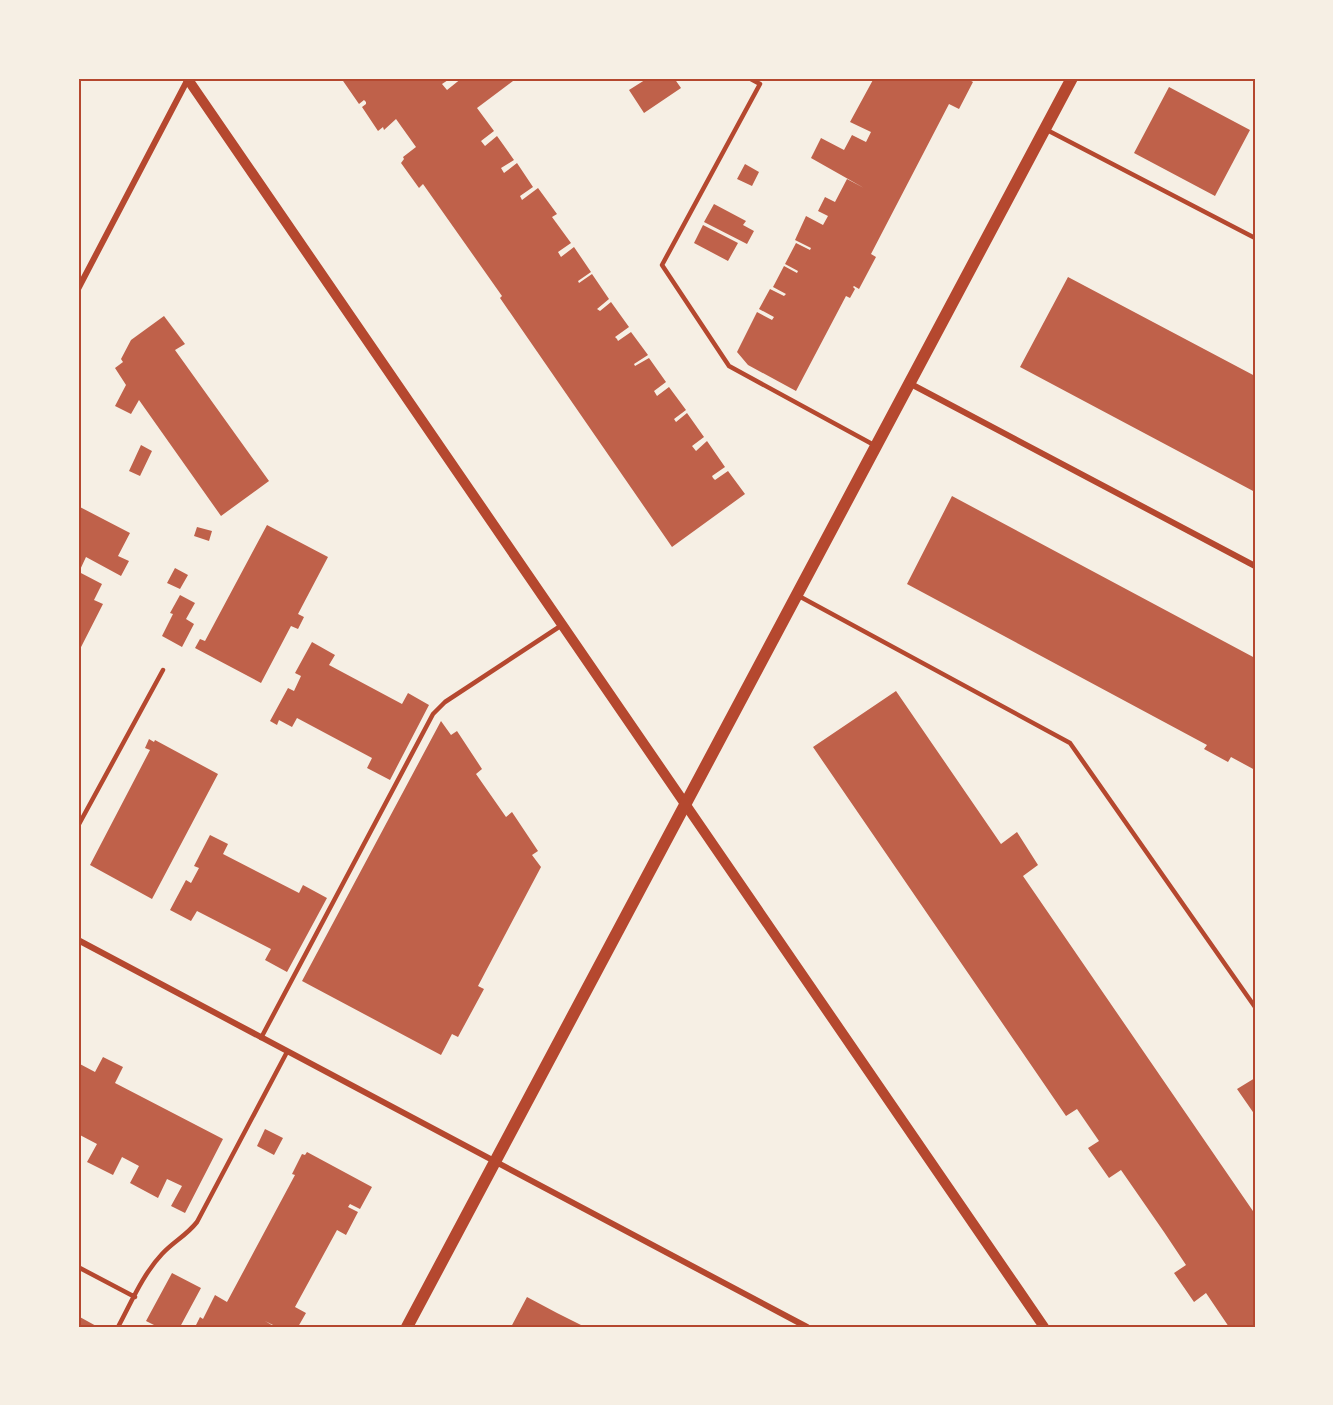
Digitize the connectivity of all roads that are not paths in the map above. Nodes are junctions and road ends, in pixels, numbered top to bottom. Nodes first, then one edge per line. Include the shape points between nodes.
1 (188, 78) edge
2 (749, 78) edge
3 (1072, 78) edge
4 (1045, 129) junction
5 (1255, 238) edge
6 (78, 289) edge
7 (909, 383) junction
8 (876, 447) junction
9 (1255, 566) edge
10 (797, 595) junction
11 (562, 625) junction
12 (163, 670) dead end
13 (684, 803) junction
14 (78, 826) edge
15 (78, 940) edge
16 (1255, 1007) edge
17 (261, 1038) junction
18 (287, 1052) junction
19 (495, 1162) junction
20 (78, 1267) edge
21 (135, 1297) junction
22 (118, 1327) edge
23 (407, 1327) edge
24 (807, 1327) edge
25 (1044, 1327) edge

1 - 6 street
1 - 11 street
2 - 8 lane via 760,84 662,265 729,366
3 - 4 main road
4 - 5 lane
4 - 7 main road
7 - 8 main road
7 - 9 street
8 - 10 main road
10 - 13 main road
10 - 16 lane via 1070,743
11 - 13 street
11 - 17 lane via 445,702 433,714
12 - 14 lane
13 - 19 main road
13 - 25 street
15 - 17 street
17 - 18 street
18 - 19 street
18 - 21 lane via 197,1222 163,1253
19 - 23 main road
19 - 24 street
20 - 21 lane
21 - 22 lane

